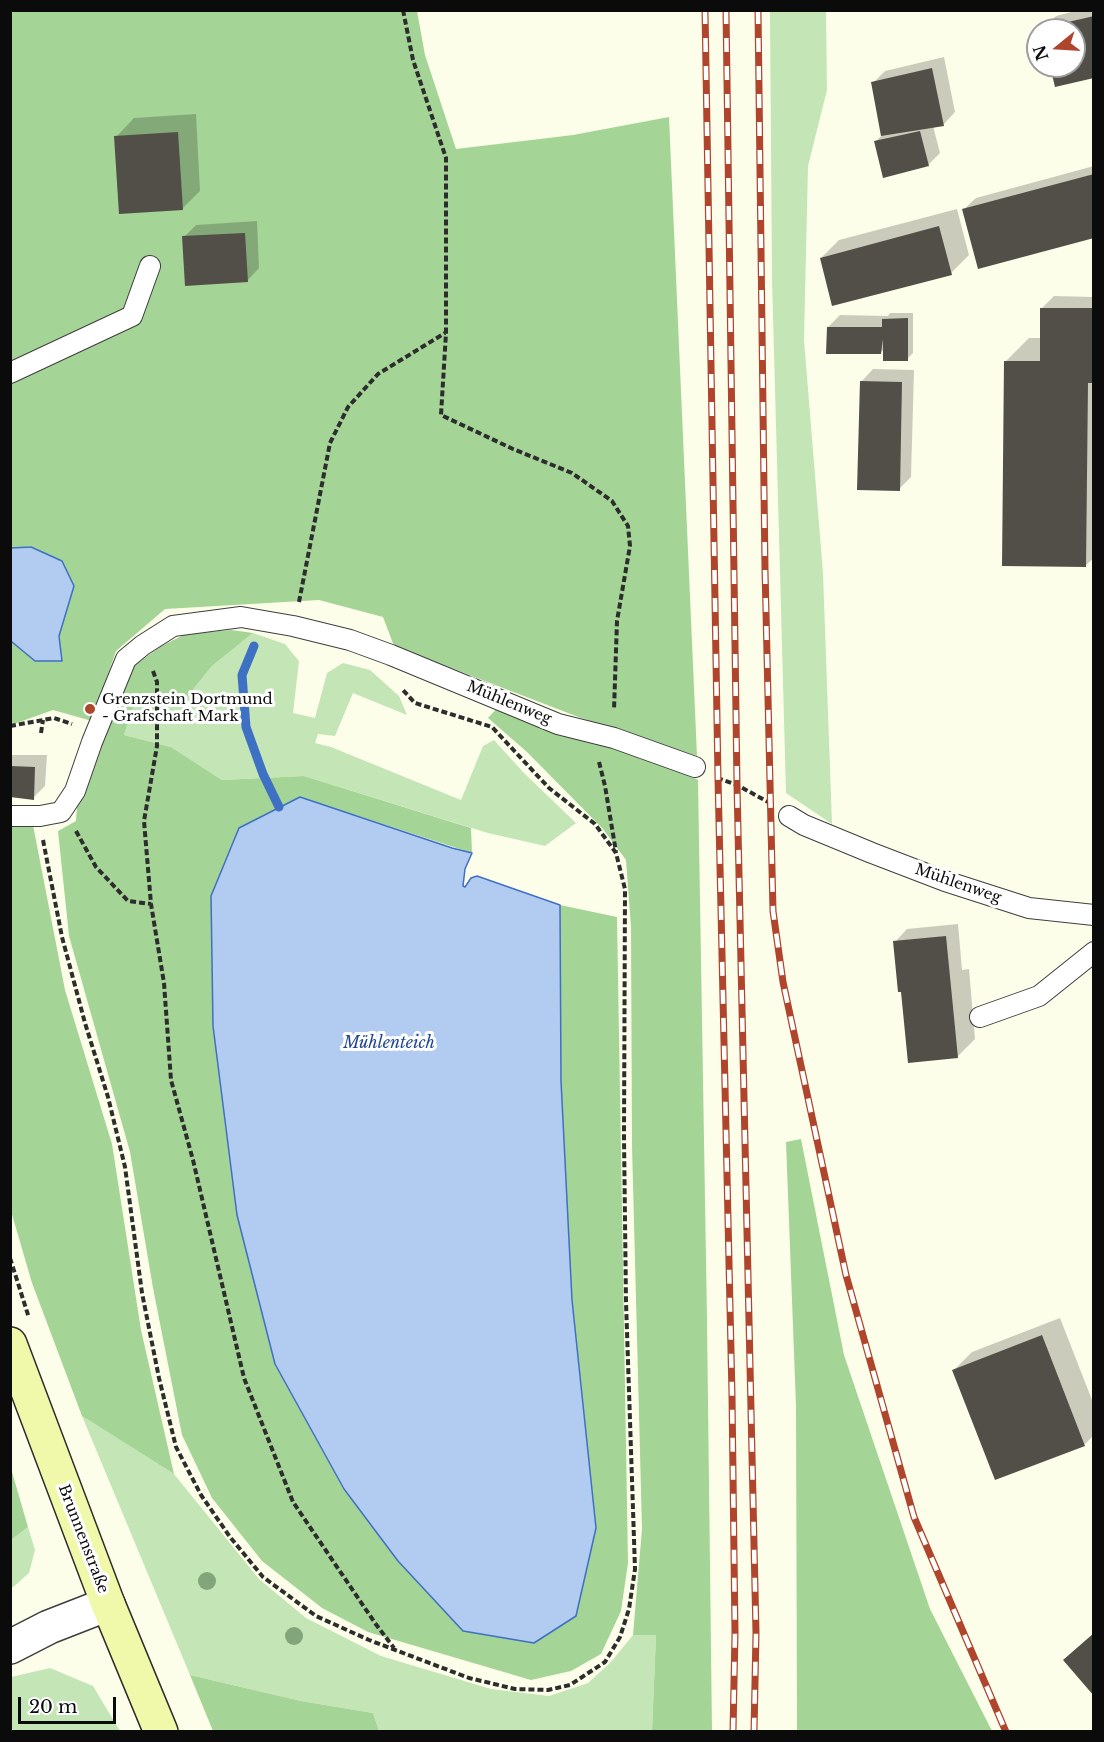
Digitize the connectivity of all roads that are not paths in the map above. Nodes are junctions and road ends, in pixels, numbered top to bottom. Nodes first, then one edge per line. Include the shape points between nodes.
1 (150, 266) dead end
2 (10, 373) edge
3 (695, 767) road end
4 (10, 816) edge
5 (789, 816) road end
6 (1094, 915) edge
7 (1094, 952) edge
8 (980, 1017) dead end
9 (10, 1344) edge
10 (108, 1604) junction
11 (10, 1647) edge
12 (161, 1731) edge

1 - 2 lane via 132,316
3 - 4 lane, Mühlenweg via 614,738 558,724 350,640 241,617 173,626 126,659 75,791 61,812
5 - 6 lane, Mühlenweg via 872,854 1029,908
7 - 8 lane via 1039,996
9 - 10 street, Brunnenstraße
10 - 11 street
10 - 12 street, Brunnenstraße

